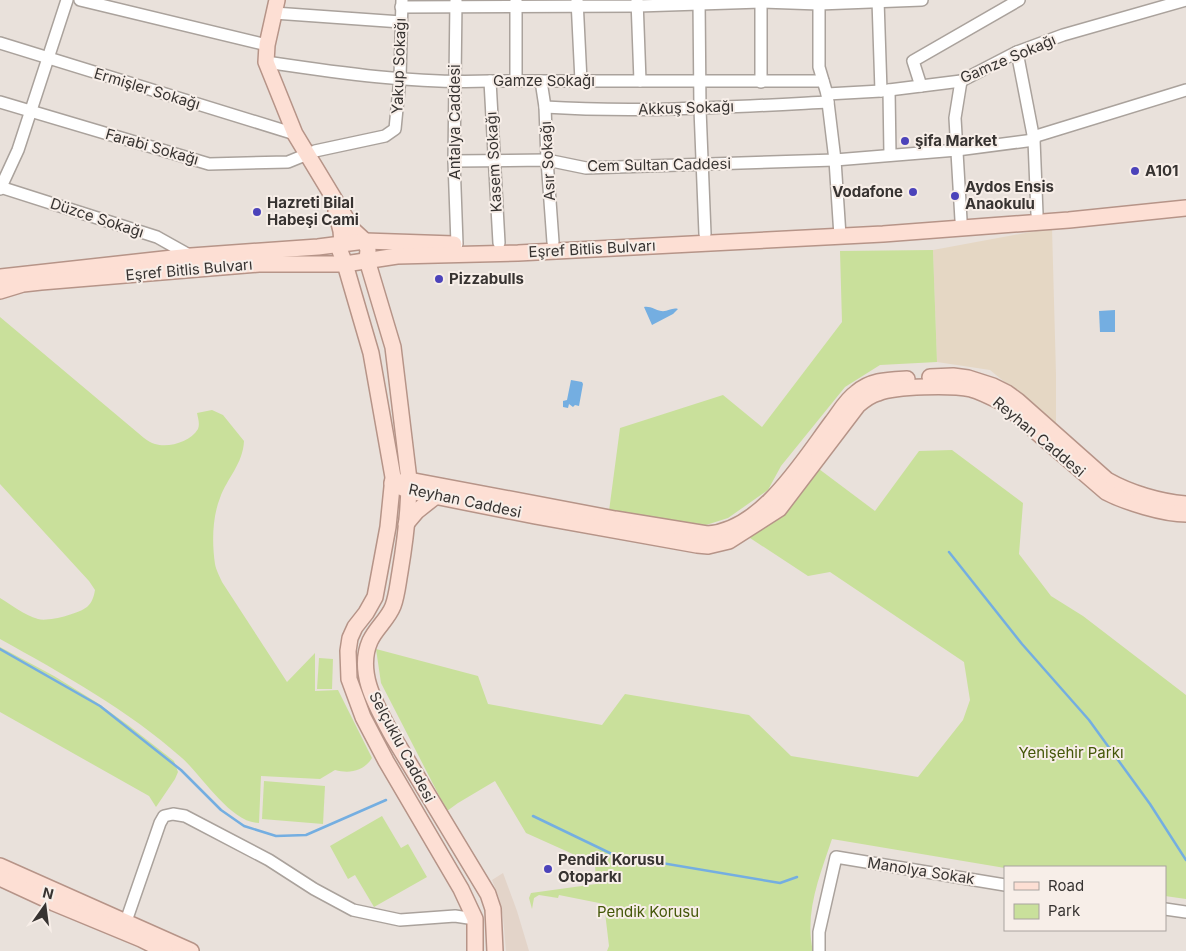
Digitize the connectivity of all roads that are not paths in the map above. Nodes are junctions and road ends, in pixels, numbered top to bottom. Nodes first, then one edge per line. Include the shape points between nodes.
1 (67, 0) edge
2 (80, 0) edge
3 (922, 0) edge
4 (1186, 0) edge
5 (761, 1) edge
6 (878, 1) edge
7 (1015, 1) edge
8 (699, 2) edge
9 (819, 2) edge
10 (402, 3) edge
11 (516, 3) edge
12 (577, 3) edge
13 (638, 3) edge
14 (456, 4) edge
15 (275, 6) edge
16 (401, 22) junction
17 (0, 43) edge
18 (267, 45) junction
19 (1016, 52) junction
20 (48, 58) junction
21 (266, 62) junction
22 (400, 78) junction
23 (490, 81) junction
24 (516, 81) junction
25 (541, 81) junction
26 (581, 81) junction
27 (640, 81) junction
28 (701, 81) junction
29 (961, 81) junction
30 (454, 82) junction
31 (761, 82) junction
32 (823, 82) junction
33 (921, 86) junction
34 (1186, 90) edge
35 (885, 91) junction
36 (827, 98) junction
37 (0, 102) edge
38 (545, 107) junction
39 (700, 109) junction
40 (31, 112) junction
41 (295, 134) junction
42 (1033, 139) junction
43 (957, 150) junction
44 (306, 154) junction
45 (890, 155) junction
46 (547, 160) junction
47 (835, 160) junction
48 (454, 161) junction
49 (493, 161) junction
50 (702, 164) junction
51 (0, 188) edge
52 (330, 194) junction
53 (1186, 198) edge
54 (1186, 208) edge
55 (1037, 214) junction
56 (962, 220) junction
57 (840, 232) junction
58 (705, 234) junction
59 (365, 241) junction
60 (553, 242) junction
61 (342, 243) junction
62 (499, 243) junction
63 (456, 244) junction
64 (318, 247) junction
65 (388, 256) junction
66 (367, 260) junction
67 (192, 263) junction
68 (344, 264) junction
69 (0, 277) edge
70 (375, 286) junction
71 (0, 291) edge
72 (392, 483) junction
73 (409, 486) junction
74 (436, 496) junction
75 (1132, 496) junction
76 (1186, 504) edge
77 (1186, 514) edge
78 (406, 524) junction
79 (0, 866) edge
80 (0, 878) edge
81 (1004, 885) edge
82 (1166, 909) edge
83 (1186, 912) edge
84 (475, 919) junction
85 (124, 926) junction
86 (165, 951) edge
87 (191, 951) edge
88 (475, 951) edge
89 (495, 951) edge
90 (820, 951) edge

1 - 20 street
2 - 18 street
3 - 6 street
4 - 19 street, Gamze Sokağı via 1063,35
5 - 8 street
5 - 9 street
5 - 31 street
6 - 9 street
6 - 35 street
7 - 33 street via 913,61
8 - 13 street
8 - 28 street
9 - 32 street via 819,67
10 - 14 street
10 - 16 street, Yakup Sokağı
11 - 12 street
11 - 14 street
11 - 24 street
12 - 13 street
12 - 26 street
13 - 27 street
14 - 30 street, Antalya Caddesi
15 - 16 street
15 - 18 main road
16 - 22 street, Yakup Sokağı
17 - 20 street, Ermişler Sokağı
18 - 21 main road
19 - 29 street, Gamze Sokağı
19 - 42 street
20 - 40 street
20 - 41 street, Ermişler Sokağı
21 - 22 street, Gamze Sokağı
21 - 41 main road
22 - 30 street, Gamze Sokağı
22 - 44 street, Yakup Sokağı via 397,126 393,131 385,136
23 - 24 street, Gamze Sokağı
23 - 30 street, Gamze Sokağı
23 - 49 street, Kasem Sokağı
24 - 25 street, Gamze Sokağı
25 - 26 street, Gamze Sokağı
25 - 38 street, Asır Sokağı
26 - 27 street, Gamze Sokağı
27 - 28 street, Gamze Sokağı
28 - 31 street, Gamze Sokağı
28 - 39 street
29 - 33 street, Gamze Sokağı
29 - 43 street via 955,118
30 - 48 street, Antalya Caddesi
31 - 32 street, Gamze Sokağı
32 - 36 street
33 - 35 street, Gamze Sokağı
34 - 42 street, Cem Sultan Caddesi
35 - 36 street, Gamze Sokağı
35 - 45 street
36 - 39 street, Akkuş Sokağı
36 - 47 street
37 - 40 street, Farabi Sokağı
38 - 39 street, Akkuş Sokağı
38 - 46 street, Asır Sokağı
39 - 50 street
40 - 44 street, Farabi Sokağı via 208,164 288,162
40 - 51 street
41 - 44 main road
42 - 43 street, Cem Sultan Caddesi
42 - 55 street
43 - 45 street, Cem Sultan Caddesi
43 - 56 street
44 - 52 main road
45 - 47 street, Cem Sultan Caddesi
46 - 49 street, Cem Sultan Caddesi
46 - 50 street, Cem Sultan Caddesi via 586,168
46 - 60 street, Asır Sokağı
47 - 50 street, Cem Sultan Caddesi
47 - 57 street
48 - 49 street, Cem Sultan Caddesi
48 - 63 street, Antalya Caddesi
49 - 62 street, Kasem Sokağı
50 - 58 street
51 - 67 street, Düzce Sokağı via 158,238
52 - 59 main road via 353,230
52 - 61 main road, Selçuklu Caddesi
52 - 64 main road via 334,223
53 - 55 main road, Eşref Bitlis Bulvarı
54 - 57 main road, Eşref Bitlis Bulvarı via 1060,220
55 - 56 main road, Eşref Bitlis Bulvarı
56 - 57 main road, Eşref Bitlis Bulvarı
57 - 58 main road, Eşref Bitlis Bulvarı
57 - 65 main road, Eşref Bitlis Bulvarı via 518,253
58 - 60 main road, Eşref Bitlis Bulvarı
59 - 61 main road, Eşref Bitlis Bulvarı
59 - 63 main road, Eşref Bitlis Bulvarı
59 - 66 main road, Selçuklu Caddesi
60 - 62 main road, Eşref Bitlis Bulvarı
61 - 64 main road, Eşref Bitlis Bulvarı
61 - 68 main road, Selçuklu Caddesi via 340,251
62 - 63 main road, Eşref Bitlis Bulvarı
64 - 67 main road, Eşref Bitlis Bulvarı
65 - 66 main road, Eşref Bitlis Bulvarı
65 - 70 main road via 376,274
66 - 68 main road, Eşref Bitlis Bulvarı
66 - 70 main road, Selçuklu Caddesi
67 - 68 main road, Eşref Bitlis Bulvarı
67 - 69 main road, Eşref Bitlis Bulvarı
67 - 71 main road, Eşref Bitlis Bulvarı via 23,284
68 - 72 main road, Selçuklu Caddesi via 371,353
70 - 73 main road, Selçuklu Caddesi via 393,346
72 - 73 main road, Reyhan Caddesi
72 - 84 main road, Selçuklu Caddesi via 388,527 375,597 350,638 349,680 363,718
73 - 74 main road, Reyhan Caddesi
73 - 75 main road, Reyhan Caddesi via 717,534 740,523 777,496 855,393 883,380 953,376 981,381 1018,400 1107,480
73 - 78 main road, Selçuklu Caddesi
74 - 75 main road, Reyhan Caddesi via 697,545 718,545 743,534 779,509 858,405 867,398 894,389 945,387 972,390 1003,403 1096,485 1114,496
74 - 78 main road via 416,511
75 - 76 main road, Reyhan Caddesi
75 - 77 main road, Reyhan Caddesi via 1172,513
78 - 89 main road, Selçuklu Caddesi via 393,606 370,642 365,672 396,742 488,894 493,909
79 - 85 main road
80 - 85 main road via 54,903
81 - 90 street, Manolya Sokak via 836,857 819,932
82 - 83 street
84 - 85 street via 455,916 400,920 353,910 221,834 174,814 164,816 160,824
84 - 88 main road, Selçuklu Caddesi
85 - 86 main road
85 - 87 main road

